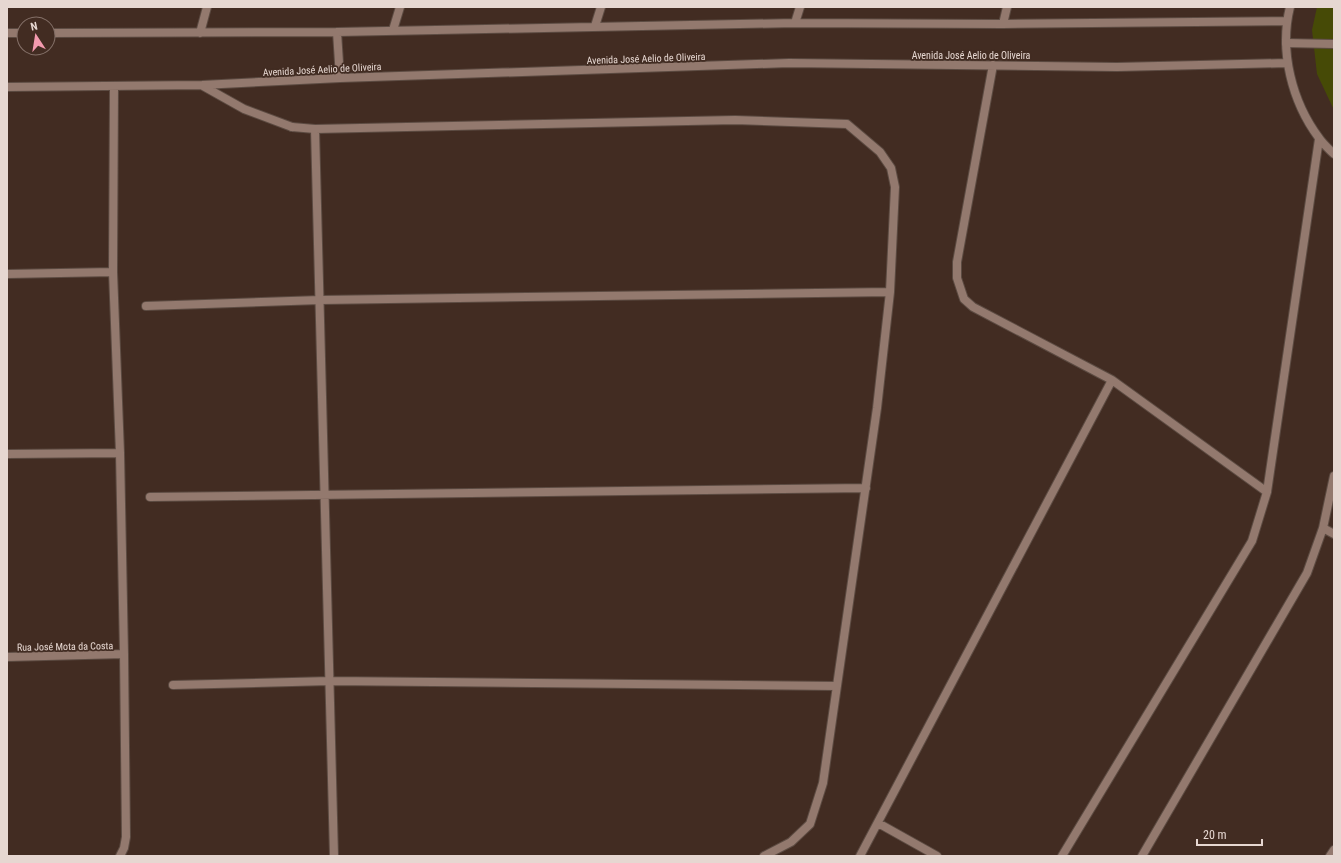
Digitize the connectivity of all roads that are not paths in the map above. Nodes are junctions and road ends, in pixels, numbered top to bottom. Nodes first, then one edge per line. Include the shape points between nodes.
1 (207, 7) edge
2 (400, 7) edge
3 (601, 7) edge
4 (800, 7) edge
5 (1007, 7) edge
6 (1290, 7) edge
7 (1286, 21) junction
8 (795, 23) junction
9 (1003, 24) junction
10 (595, 26) junction
11 (393, 30) junction
12 (338, 32) junction
13 (56, 33) edge
14 (200, 33) junction
15 (1286, 43) junction
16 (1334, 44) edge
17 (1286, 62) junction
18 (992, 65) junction
19 (340, 78) junction
20 (202, 85) junction
21 (114, 86) junction
22 (7, 87) edge
23 (315, 129) junction
24 (1319, 139) junction
25 (1334, 154) edge
26 (113, 272) junction
27 (7, 274) edge
28 (890, 292) junction
29 (320, 300) junction
30 (146, 306) dead end
31 (1112, 380) junction
32 (120, 453) junction
33 (7, 454) edge
34 (1334, 476) edge
35 (866, 488) junction
36 (1267, 492) junction
37 (325, 494) junction
38 (150, 497) dead end
39 (1323, 528) junction
40 (1334, 534) edge
41 (124, 654) junction
42 (7, 657) edge
43 (330, 680) junction
44 (174, 685) dead end
45 (837, 686) junction
46 (878, 823) junction
47 (1334, 850) edge
48 (120, 856) edge
49 (334, 856) edge
50 (764, 856) edge
51 (860, 856) edge
52 (937, 856) edge
53 (1062, 856) edge
54 (1142, 856) edge
55 (1330, 856) edge

1 - 14 street
2 - 11 street
3 - 10 street
4 - 8 street
5 - 9 street
6 - 7 street
7 - 9 street
7 - 15 street
8 - 9 street
8 - 10 street
10 - 11 street
11 - 12 street
12 - 14 street
12 - 19 street
13 - 14 street
15 - 16 street
15 - 17 street
17 - 18 street, Avenida José Aelio de Oliveira via 1117,67
17 - 24 street via 1298,103
18 - 19 street, Avenida José Aelio de Oliveira via 789,63
18 - 31 street via 957,262 957,278 964,299 973,307
19 - 20 street, Avenida José Aelio de Oliveira
20 - 21 street, Avenida José Aelio de Oliveira
20 - 23 street via 244,109 292,127
21 - 22 street, Avenida José Aelio de Oliveira
21 - 26 street
23 - 28 street via 735,120 847,124 880,152 890,168 895,187
23 - 29 street
24 - 25 street
24 - 36 street
26 - 27 street
26 - 32 street
28 - 29 street
28 - 35 street
29 - 30 street
29 - 37 street
31 - 36 street
31 - 46 street
32 - 33 street
32 - 41 street
34 - 39 street
35 - 37 street
35 - 45 street
36 - 53 street via 1252,541
37 - 38 street
37 - 43 street
39 - 40 street
39 - 54 street via 1307,573
41 - 42 street, Rua José Mota da Costa
41 - 48 street via 126,837
43 - 44 street
43 - 45 street
43 - 49 street
45 - 50 street via 823,783 810,824 791,842
46 - 51 street
46 - 52 street
47 - 55 street

